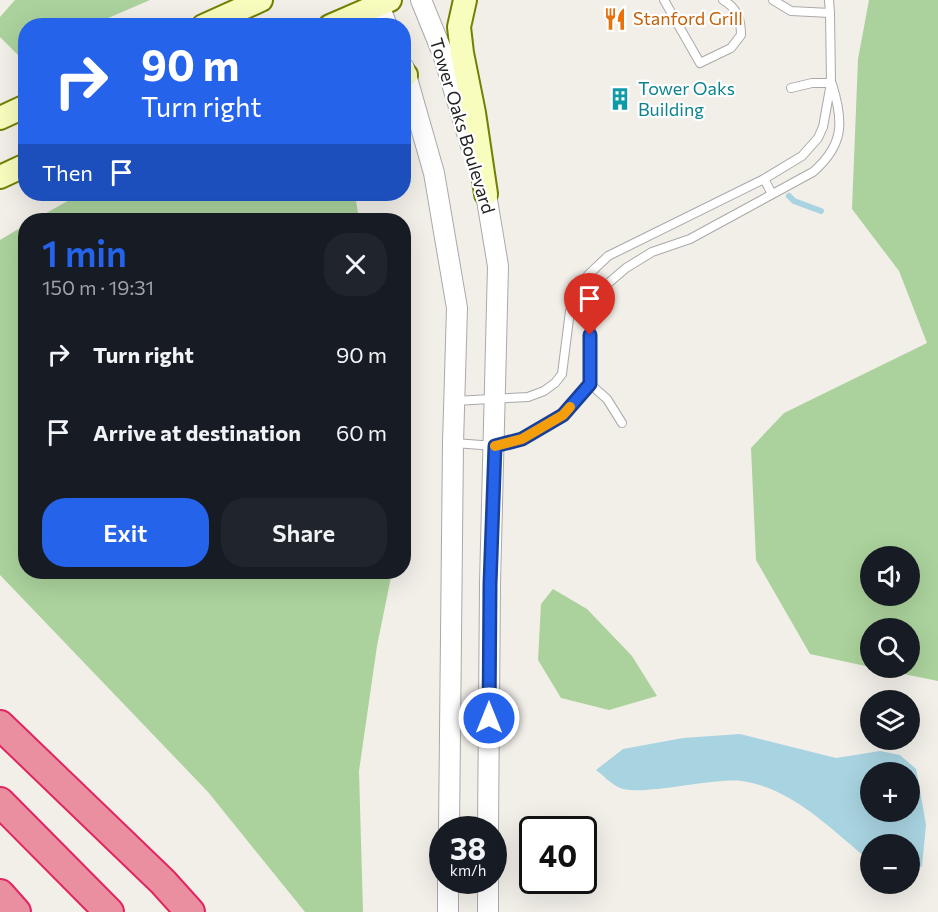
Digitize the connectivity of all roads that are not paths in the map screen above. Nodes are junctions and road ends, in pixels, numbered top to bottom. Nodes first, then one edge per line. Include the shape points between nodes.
1 (261, 0) edge
2 (421, 0) edge
3 (465, 0) edge
4 (664, 0) edge
5 (723, 0) edge
6 (773, 0) edge
7 (829, 0) edge
8 (383, 8) edge
9 (830, 13) junction
10 (221, 18) edge
11 (354, 18) edge
12 (831, 83) junction
13 (791, 88) dead end
14 (411, 96) edge
15 (18, 110) edge
16 (0, 118) edge
17 (18, 169) edge
18 (0, 177) edge
19 (764, 179) junction
20 (486, 194) junction
21 (772, 194) junction
22 (590, 384) junction
23 (496, 399) junction
24 (454, 401) junction
25 (622, 423) dead end
26 (453, 443) junction
27 (495, 446) junction
28 (0, 724) edge
29 (0, 802) edge
30 (449, 816) edge
31 (488, 816) edge
32 (0, 894) edge
33 (448, 894) edge
34 (488, 894) edge
35 (16, 912) edge
36 (109, 912) edge
37 (190, 912) edge
38 (448, 912) edge
39 (488, 912) edge

1 - 10 main road
2 - 20 street, Tower Oaks Boulevard via 443,54
3 - 20 main road via 459,27
4 - 5 lane via 700,63 731,48 741,34 741,22 732,5
6 - 9 lane via 791,11
7 - 9 lane
8 - 11 main road
9 - 12 lane
12 - 13 lane
12 - 19 lane via 818,138 802,156
12 - 21 lane via 840,109 834,147 813,172
14 - 24 street via 434,173 457,308
15 - 16 main road
17 - 18 main road
19 - 21 lane
19 - 23 lane via 608,256 580,285 570,311 562,374 555,383 528,397
20 - 23 street, Tower Oaks Boulevard via 498,266
21 - 22 lane via 690,239 652,252 605,286 592,319
22 - 25 lane via 607,399
22 - 27 lane via 563,415 522,439
23 - 24 lane
23 - 27 street, Tower Oaks Boulevard
24 - 26 street
26 - 27 lane
26 - 30 street
27 - 31 street, Tower Oaks Boulevard
28 - 37 highway
29 - 36 highway
32 - 35 highway
33 - 38 street
34 - 39 street

